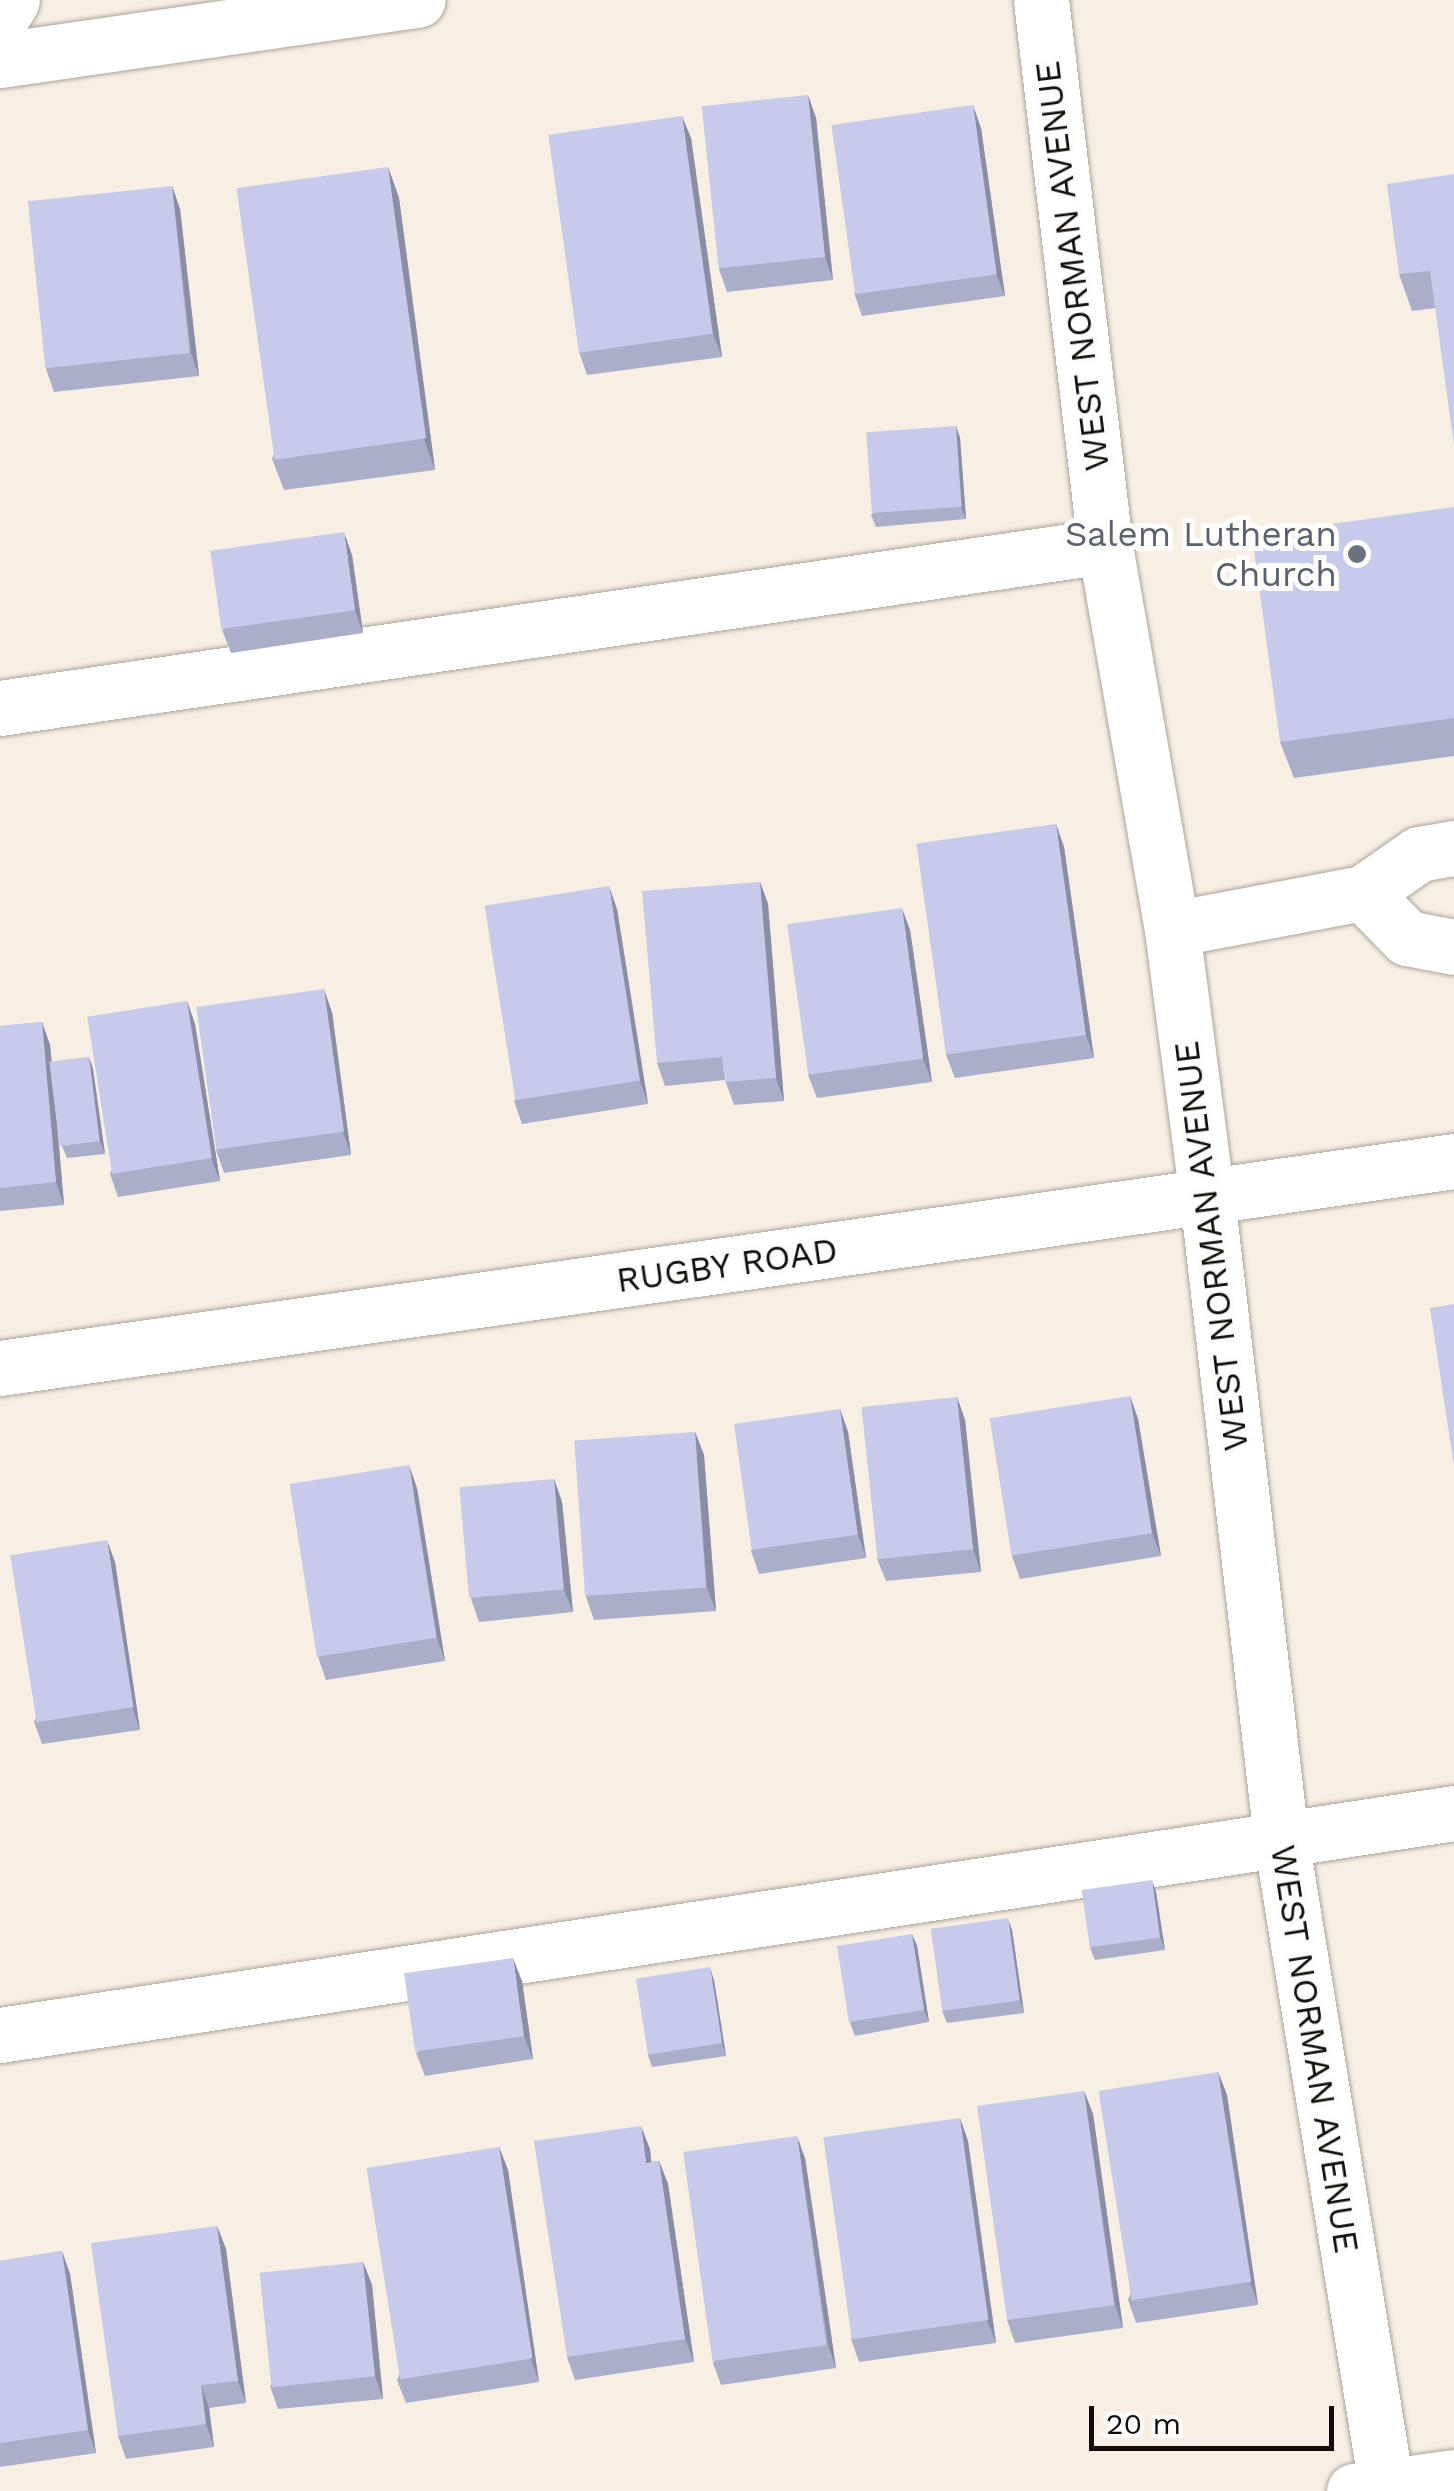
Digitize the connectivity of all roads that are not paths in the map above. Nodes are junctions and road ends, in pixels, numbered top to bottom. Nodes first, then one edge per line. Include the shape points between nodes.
1 (12, 0) edge
2 (418, 0) edge
3 (1041, 0) edge
4 (0, 20) edge
5 (0, 60) edge
6 (1106, 546) junction
7 (0, 708) edge
8 (1454, 848) edge
9 (1363, 893) junction
10 (1172, 929) junction
11 (1454, 946) edge
12 (1454, 1161) edge
13 (1207, 1197) junction
14 (0, 1368) edge
15 (1454, 1813) edge
16 (1281, 1839) junction
17 (0, 2035) edge
18 (1454, 2476) edge
19 (1376, 2490) edge

1 - 4 street
2 - 5 street
3 - 6 street, WEST NORMAN AVENUE
6 - 7 street
6 - 10 street, WEST NORMAN AVENUE
8 - 9 street via 1418,854
9 - 10 street
9 - 11 street via 1407,938
10 - 13 street, WEST NORMAN AVENUE
12 - 13 street, RUGBY ROAD
13 - 14 street, RUGBY ROAD
13 - 16 street, WEST NORMAN AVENUE
15 - 16 street
16 - 17 street
16 - 19 street, WEST NORMAN AVENUE
18 - 19 street

